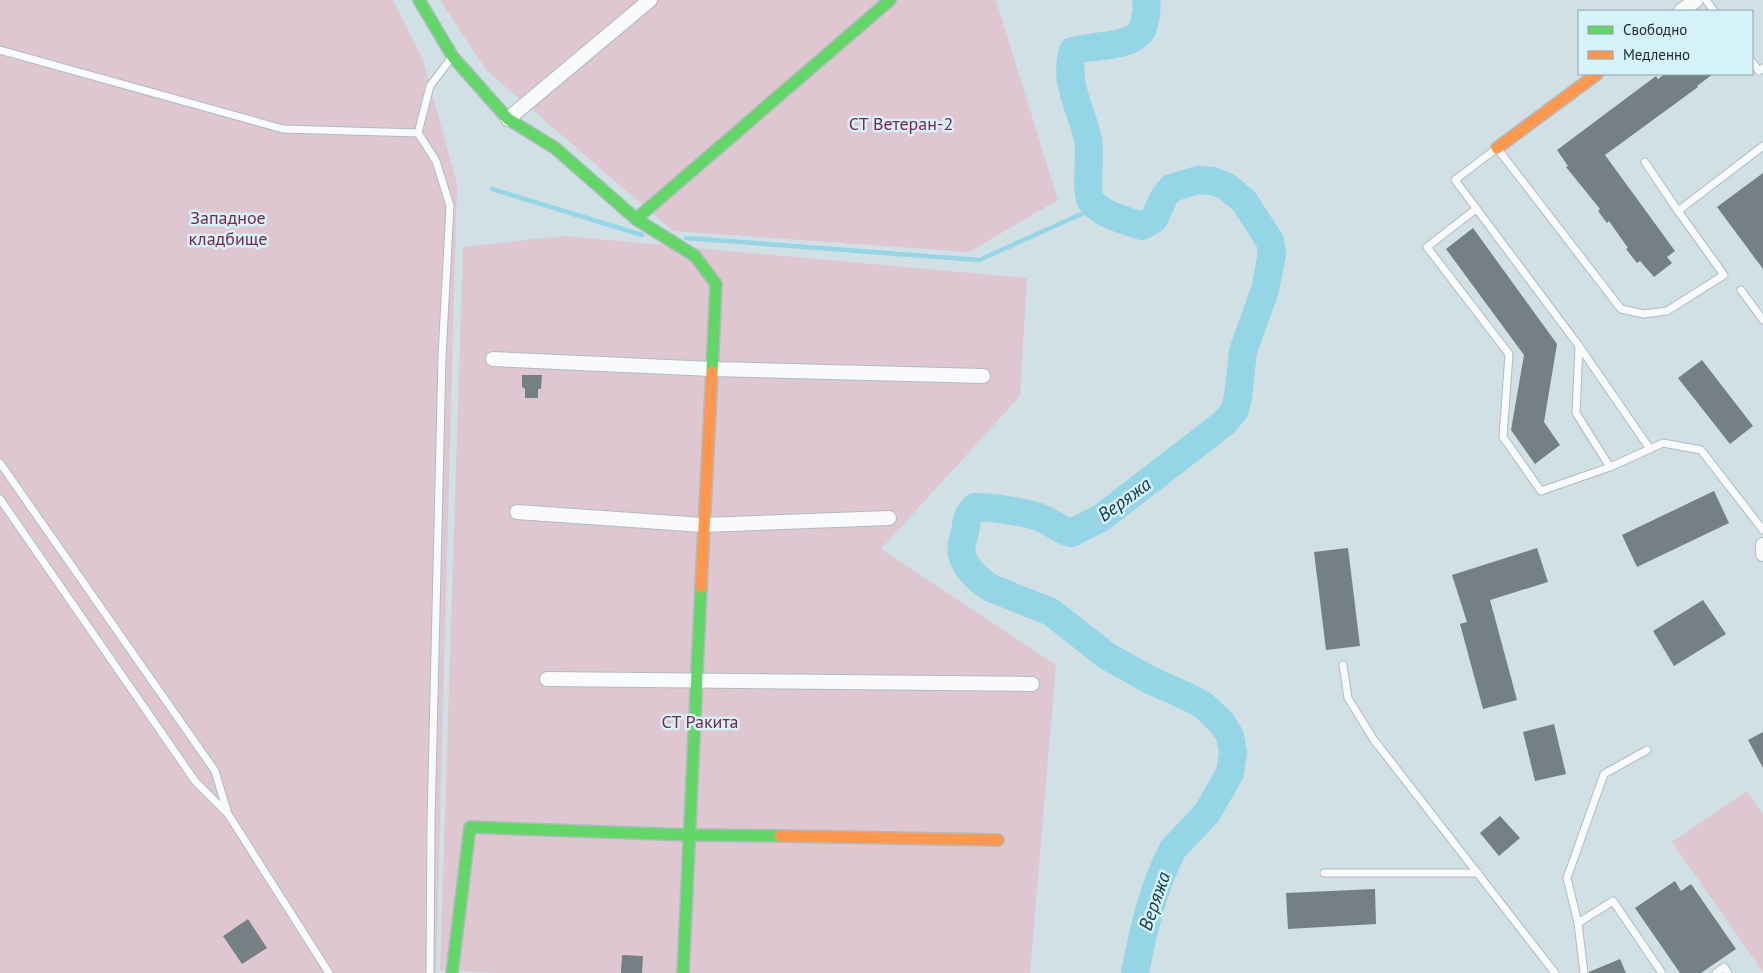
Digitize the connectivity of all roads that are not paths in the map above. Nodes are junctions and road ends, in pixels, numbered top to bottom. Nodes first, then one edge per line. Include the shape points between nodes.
1 (419, 0) edge
2 (650, 0) edge
3 (890, 0) edge
4 (1696, 0) edge
5 (1682, 10) edge
6 (0, 50) edge
7 (453, 57) junction
8 (1753, 64) edge
9 (1763, 68) edge
10 (1596, 75) edge
11 (508, 119) junction
12 (418, 133) junction
13 (1763, 146) edge
14 (1497, 148) junction
15 (1645, 162) dead end
16 (1476, 209) junction
17 (1678, 211) junction
18 (636, 219) junction
19 (1741, 290) dead end
20 (1763, 320) edge
21 (1579, 346) junction
22 (493, 359) dead end
23 (712, 369) junction
24 (983, 376) dead end
25 (1650, 449) junction
26 (0, 463) edge
27 (1610, 467) junction
28 (0, 500) edge
29 (518, 512) dead end
30 (889, 518) dead end
31 (703, 525) junction
32 (1763, 530) edge
33 (1763, 545) edge
34 (1763, 554) edge
35 (1343, 665) dead end
36 (547, 680) dead end
37 (698, 681) junction
38 (1032, 684) dead end
39 (1647, 750) dead end
40 (228, 814) junction
41 (690, 835) junction
42 (998, 840) dead end
43 (1478, 872) junction
44 (1324, 873) dead end
45 (1578, 923) junction
46 (329, 973) edge
47 (430, 973) edge
48 (452, 973) edge
49 (683, 973) edge
50 (1555, 973) edge
51 (1584, 973) edge
52 (1662, 973) edge
53 (1716, 973) edge
54 (1728, 973) edge

1 - 7 street
2 - 11 street
3 - 18 street
4 - 5 street
6 - 12 lane via 284,129
7 - 11 street
7 - 12 lane via 430,86
8 - 9 lane via 1758,71
10 - 14 street
11 - 18 street via 555,148
12 - 47 lane via 436,161 450,206 442,357
13 - 17 lane
14 - 16 lane via 1454,180
14 - 17 lane via 1621,309 1644,314 1667,311 1724,275
15 - 17 lane
16 - 21 lane
16 - 27 lane via 1428,247 1508,354 1503,437 1541,491
18 - 23 street via 695,256 716,284
19 - 20 lane
21 - 25 lane
21 - 27 lane via 1576,413
22 - 23 street
23 - 24 street
23 - 31 street
25 - 27 lane
25 - 32 lane via 1663,443 1701,450
26 - 40 lane via 215,771
28 - 40 lane via 195,781
29 - 31 street
30 - 31 street
31 - 37 street
33 - 34 street
35 - 43 lane via 1348,698 1359,718
36 - 37 street
37 - 38 street
37 - 41 street
39 - 45 lane via 1604,774 1567,878
40 - 46 lane
41 - 42 street
41 - 48 street via 470,827
41 - 49 street
43 - 44 lane
43 - 50 lane
45 - 51 lane
45 - 52 lane via 1613,901
53 - 54 lane via 1724,968

